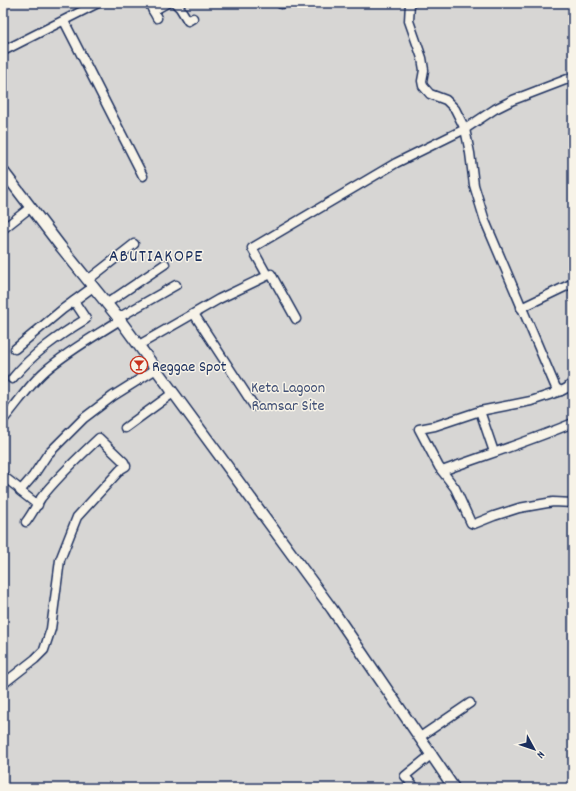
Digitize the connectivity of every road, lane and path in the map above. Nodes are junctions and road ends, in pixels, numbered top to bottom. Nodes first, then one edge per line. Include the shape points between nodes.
1 (98, 3) edge
2 (149, 3) edge
3 (167, 3) edge
4 (174, 3) edge
5 (410, 3) edge
6 (193, 18) dead end
7 (64, 21) junction
8 (3, 51) edge
9 (573, 77) edge
10 (465, 129) junction
11 (3, 171) edge
12 (143, 176) dead end
13 (31, 207) junction
14 (3, 229) edge
15 (134, 244) dead end
16 (165, 264) dead end
17 (267, 276) junction
18 (573, 283) edge
19 (90, 284) junction
20 (176, 285) dead end
21 (74, 301) junction
22 (106, 304) junction
23 (521, 308) junction
24 (194, 314) junction
25 (119, 319) junction
26 (296, 319) dead end
27 (139, 346) junction
28 (15, 349) dead end
29 (156, 369) junction
30 (12, 379) dead end
31 (573, 382) edge
32 (560, 390) junction
33 (174, 393) junction
34 (254, 406) dead end
35 (480, 411) junction
36 (3, 420) edge
37 (573, 423) edge
38 (125, 428) dead end
39 (494, 452) junction
40 (442, 471) junction
41 (3, 476) edge
42 (21, 490) junction
43 (573, 503) edge
44 (38, 505) junction
45 (26, 522) dead end
46 (3, 684) edge
47 (470, 703) dead end
48 (420, 737) junction
49 (432, 754) junction
50 (415, 788) edge
51 (454, 788) edge

1 - 7 street
2 - 3 street via 155,14
4 - 6 street via 188,21
5 - 10 street via 409,21 422,58 423,86 430,94 446,100 455,109
7 - 8 street
7 - 12 street
9 - 10 street via 507,103
10 - 17 street via 390,166 252,248
10 - 23 street via 474,185 485,221
11 - 13 main road
13 - 14 street
13 - 19 main road
15 - 19 street
16 - 22 street
17 - 24 street
17 - 26 street via 271,274
18 - 23 street
19 - 21 street
19 - 22 main road
20 - 25 street
21 - 28 street
21 - 30 street via 86,319 47,345 23,365
22 - 25 main road
23 - 32 street via 556,388
24 - 27 street
24 - 34 street
25 - 27 main road
25 - 36 street via 46,370
27 - 29 main road
29 - 33 main road
29 - 42 street via 84,418 47,455
31 - 32 street
32 - 35 street via 531,401
33 - 38 street
33 - 48 main road via 332,609
35 - 39 street
35 - 40 street via 419,429
37 - 39 street
39 - 40 street
40 - 43 street via 455,488 470,521 474,524 519,508 554,502
41 - 42 street
42 - 44 street
44 - 45 street
44 - 46 street via 55,482 99,438 126,466 77,517 60,560 51,629 44,650
47 - 48 street
48 - 49 main road
49 - 50 street via 405,776
49 - 51 main road

